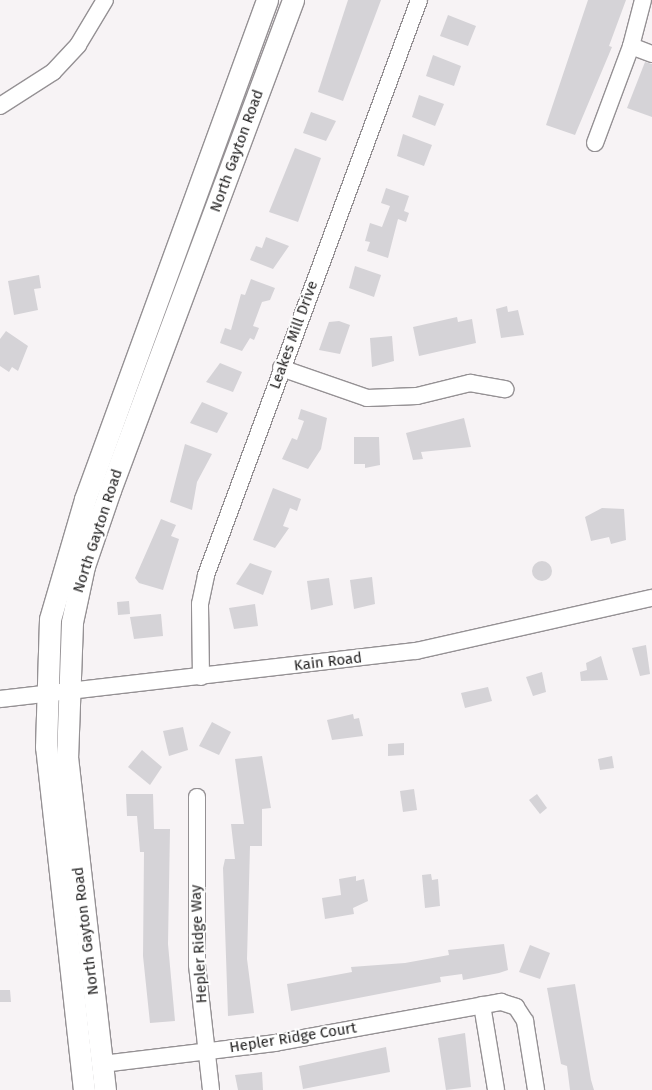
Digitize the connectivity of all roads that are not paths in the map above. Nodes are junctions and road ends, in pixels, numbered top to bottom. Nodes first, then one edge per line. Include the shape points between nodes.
1 (105, 0) edge
2 (267, 0) edge
3 (293, 0) edge
4 (418, 0) edge
5 (643, 0) edge
6 (631, 46) junction
7 (652, 54) edge
8 (0, 106) edge
9 (595, 143) dead end
10 (281, 368) junction
11 (505, 389) dead end
12 (652, 598) edge
13 (201, 677) junction
14 (67, 691) junction
15 (45, 694) junction
16 (0, 699) edge
17 (197, 797) dead end
18 (482, 1005) junction
19 (207, 1051) junction
20 (102, 1064) junction
21 (84, 1090) edge
22 (105, 1090) edge
23 (211, 1090) edge
24 (496, 1090) edge
25 (536, 1090) edge

1 - 8 street via 78,45 53,72
2 - 15 main road, North Gayton Road via 71,538 50,619
3 - 14 main road, North Gayton Road via 96,527 77,596
4 - 10 street, Leakes Mill Drive
5 - 6 street
6 - 7 street
6 - 9 street
10 - 11 street via 367,398 417,396 470,384
10 - 13 street, Leakes Mill Drive via 206,574 200,604
12 - 13 street, Kain Road via 416,651
13 - 14 street, Kain Road
14 - 15 street, Kain Road
14 - 20 main road, North Gayton Road via 67,759
15 - 16 street, Kain Road
15 - 21 main road, North Gayton Road via 49,789
17 - 19 street, Hepler Ridge Way via 197,965
18 - 19 street, Hepler Ridge Court
18 - 24 street
18 - 25 street, Hepler Ridge Court via 509,1004 521,1013
19 - 20 street, Hepler Ridge Court
19 - 23 street, Hepler Ridge Way
20 - 22 main road, North Gayton Road

